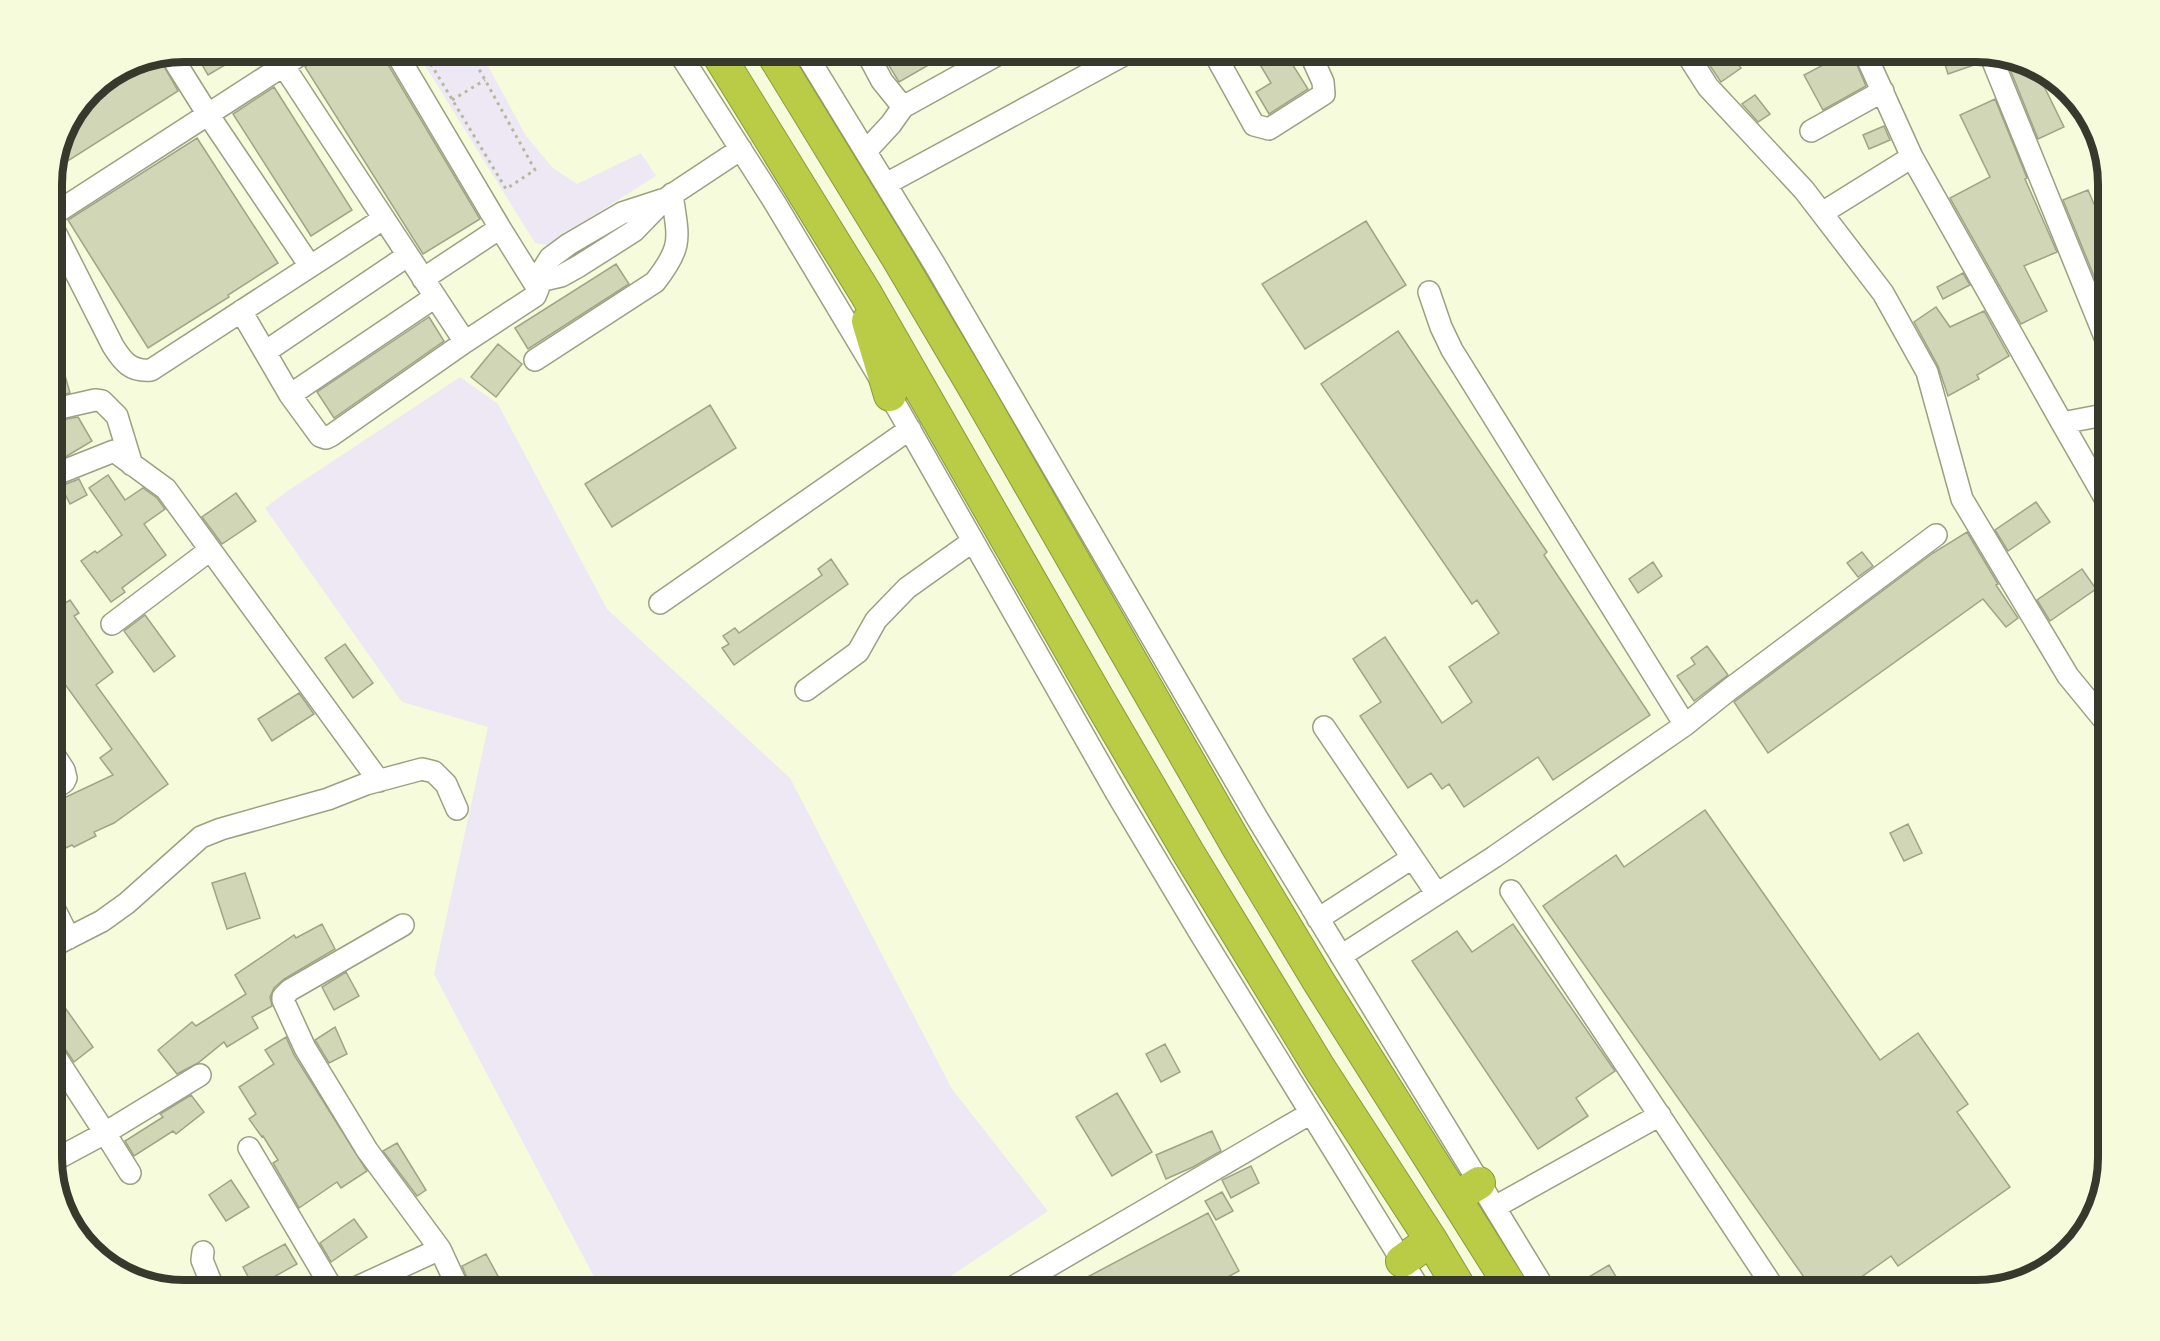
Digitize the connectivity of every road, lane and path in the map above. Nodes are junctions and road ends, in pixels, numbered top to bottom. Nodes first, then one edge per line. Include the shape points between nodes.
1 (175, 62) edge
2 (288, 62) edge
3 (402, 62) edge
4 (430, 62) edge
5 (475, 62) edge
6 (685, 62) edge
7 (723, 62) edge
8 (778, 62) edge
9 (811, 62) edge
10 (872, 62) edge
11 (984, 62) edge
12 (1111, 62) edge
13 (1219, 62) edge
14 (1314, 62) edge
15 (1692, 62) edge
16 (1869, 62) edge
17 (1994, 63) edge
18 (283, 65) junction
19 (485, 80) junction
20 (1883, 91) junction
21 (452, 100) junction
22 (903, 107) junction
23 (207, 113) junction
24 (1811, 131) dead end
25 (741, 149) junction
26 (866, 151) junction
27 (1912, 157) junction
28 (886, 184) junction
29 (668, 197) junction
30 (62, 209) edge
31 (1822, 213) junction
32 (383, 219) junction
33 (500, 228) junction
34 (837, 245) junction
35 (62, 246) edge
36 (407, 256) junction
37 (310, 266) junction
38 (423, 279) junction
39 (535, 282) junction
40 (1429, 292) dead end
41 (435, 297) junction
42 (240, 311) junction
43 (2098, 320) edge
44 (465, 342) junction
45 (265, 352) junction
46 (535, 360) dead end
47 (290, 395) junction
48 (890, 395) junction
49 (62, 408) edge
50 (2098, 416) edge
51 (2062, 423) junction
52 (910, 429) junction
53 (132, 465) junction
54 (62, 472) edge
55 (2098, 486) edge
56 (1936, 535) dead end
57 (973, 541) junction
58 (210, 550) junction
59 (660, 603) dead end
60 (112, 624) dead end
61 (806, 690) dead end
62 (2098, 713) edge
63 (1685, 725) junction
64 (1324, 727) dead end
65 (62, 767) edge
66 (379, 781) junction
67 (62, 783) edge
68 (457, 809) dead end
69 (1412, 858) junction
70 (1511, 891) dead end
71 (1437, 894) junction
72 (1318, 919) junction
73 (403, 925) dead end
74 (62, 942) edge
75 (1341, 956) junction
76 (62, 1067) edge
77 (200, 1075) dead end
78 (1311, 1113) junction
79 (1660, 1115) junction
80 (105, 1133) junction
81 (249, 1148) dead end
82 (62, 1156) edge
83 (130, 1173) dead end
84 (1477, 1196) junction
85 (1431, 1240) junction
86 (440, 1249) junction
87 (203, 1252) dead end
88 (1402, 1261) junction
89 (209, 1280) edge
90 (327, 1280) edge
91 (373, 1280) edge
92 (454, 1280) edge
93 (1025, 1280) edge
94 (1414, 1280) edge
95 (1455, 1280) edge
96 (1507, 1280) edge
97 (1538, 1280) edge
98 (1768, 1280) edge

1 - 23 street
2 - 18 street
3 - 33 street
4 - 21 path
5 - 19 path
6 - 25 street
7 - 34 highway
8 - 84 highway via 978,394 1239,849
9 - 26 street
10 - 22 street
11 - 22 street
12 - 28 street
13 - 14 street via 1254,125 1269,129 1324,94
15 - 31 street via 1708,87
16 - 20 street
17 - 43 street
18 - 23 street
18 - 32 street
19 - 21 path
19 - 21 path via 535,170 506,189
20 - 24 street
20 - 27 street
22 - 26 street
23 - 30 street
23 - 37 street
25 - 29 street
25 - 48 street
26 - 28 street
27 - 31 street
27 - 51 street
28 - 72 street
29 - 39 street via 634,231 588,261 561,276
29 - 46 street via 678,242 668,266 655,282
31 - 62 street via 1883,293 1927,372 1962,499 2067,676
32 - 36 street
32 - 37 street
33 - 38 street
33 - 39 street
34 - 48 highway via 864,309
34 - 85 highway via 1189,854 1320,1069
35 - 42 street via 113,346 133,369 151,370
36 - 38 street
36 - 45 street
37 - 42 street
38 - 41 street
39 - 44 street via 535,296
40 - 63 street via 1452,350
41 - 44 street
41 - 47 street
42 - 45 street
44 - 47 street via 326,438 320,436
45 - 47 street
48 - 52 street
49 - 53 street via 102,400 117,416
50 - 51 street
51 - 55 street
52 - 57 street
52 - 59 street
53 - 54 street via 114,452
53 - 58 street via 166,489
56 - 63 street
57 - 61 street via 908,588 876,620 858,652
57 - 78 street via 1117,794
58 - 60 street
58 - 66 street
63 - 71 street
64 - 69 street
65 - 67 street via 66,778
66 - 68 street via 422,769 434,772 446,784
66 - 74 street via 201,837 127,903
69 - 71 street
69 - 72 street
70 - 79 street
71 - 75 street
72 - 75 street
73 - 86 street via 290,990 283,1000 305,1048 367,1150
75 - 84 street via 1449,1130
76 - 80 street
77 - 80 street
78 - 88 street
78 - 93 street
79 - 84 street
79 - 98 street
80 - 82 street
80 - 83 street
81 - 90 street
84 - 96 highway via 1479,1234
84 - 97 street
85 - 88 highway
85 - 95 highway
86 - 91 street
86 - 92 street
87 - 89 street
88 - 94 street

